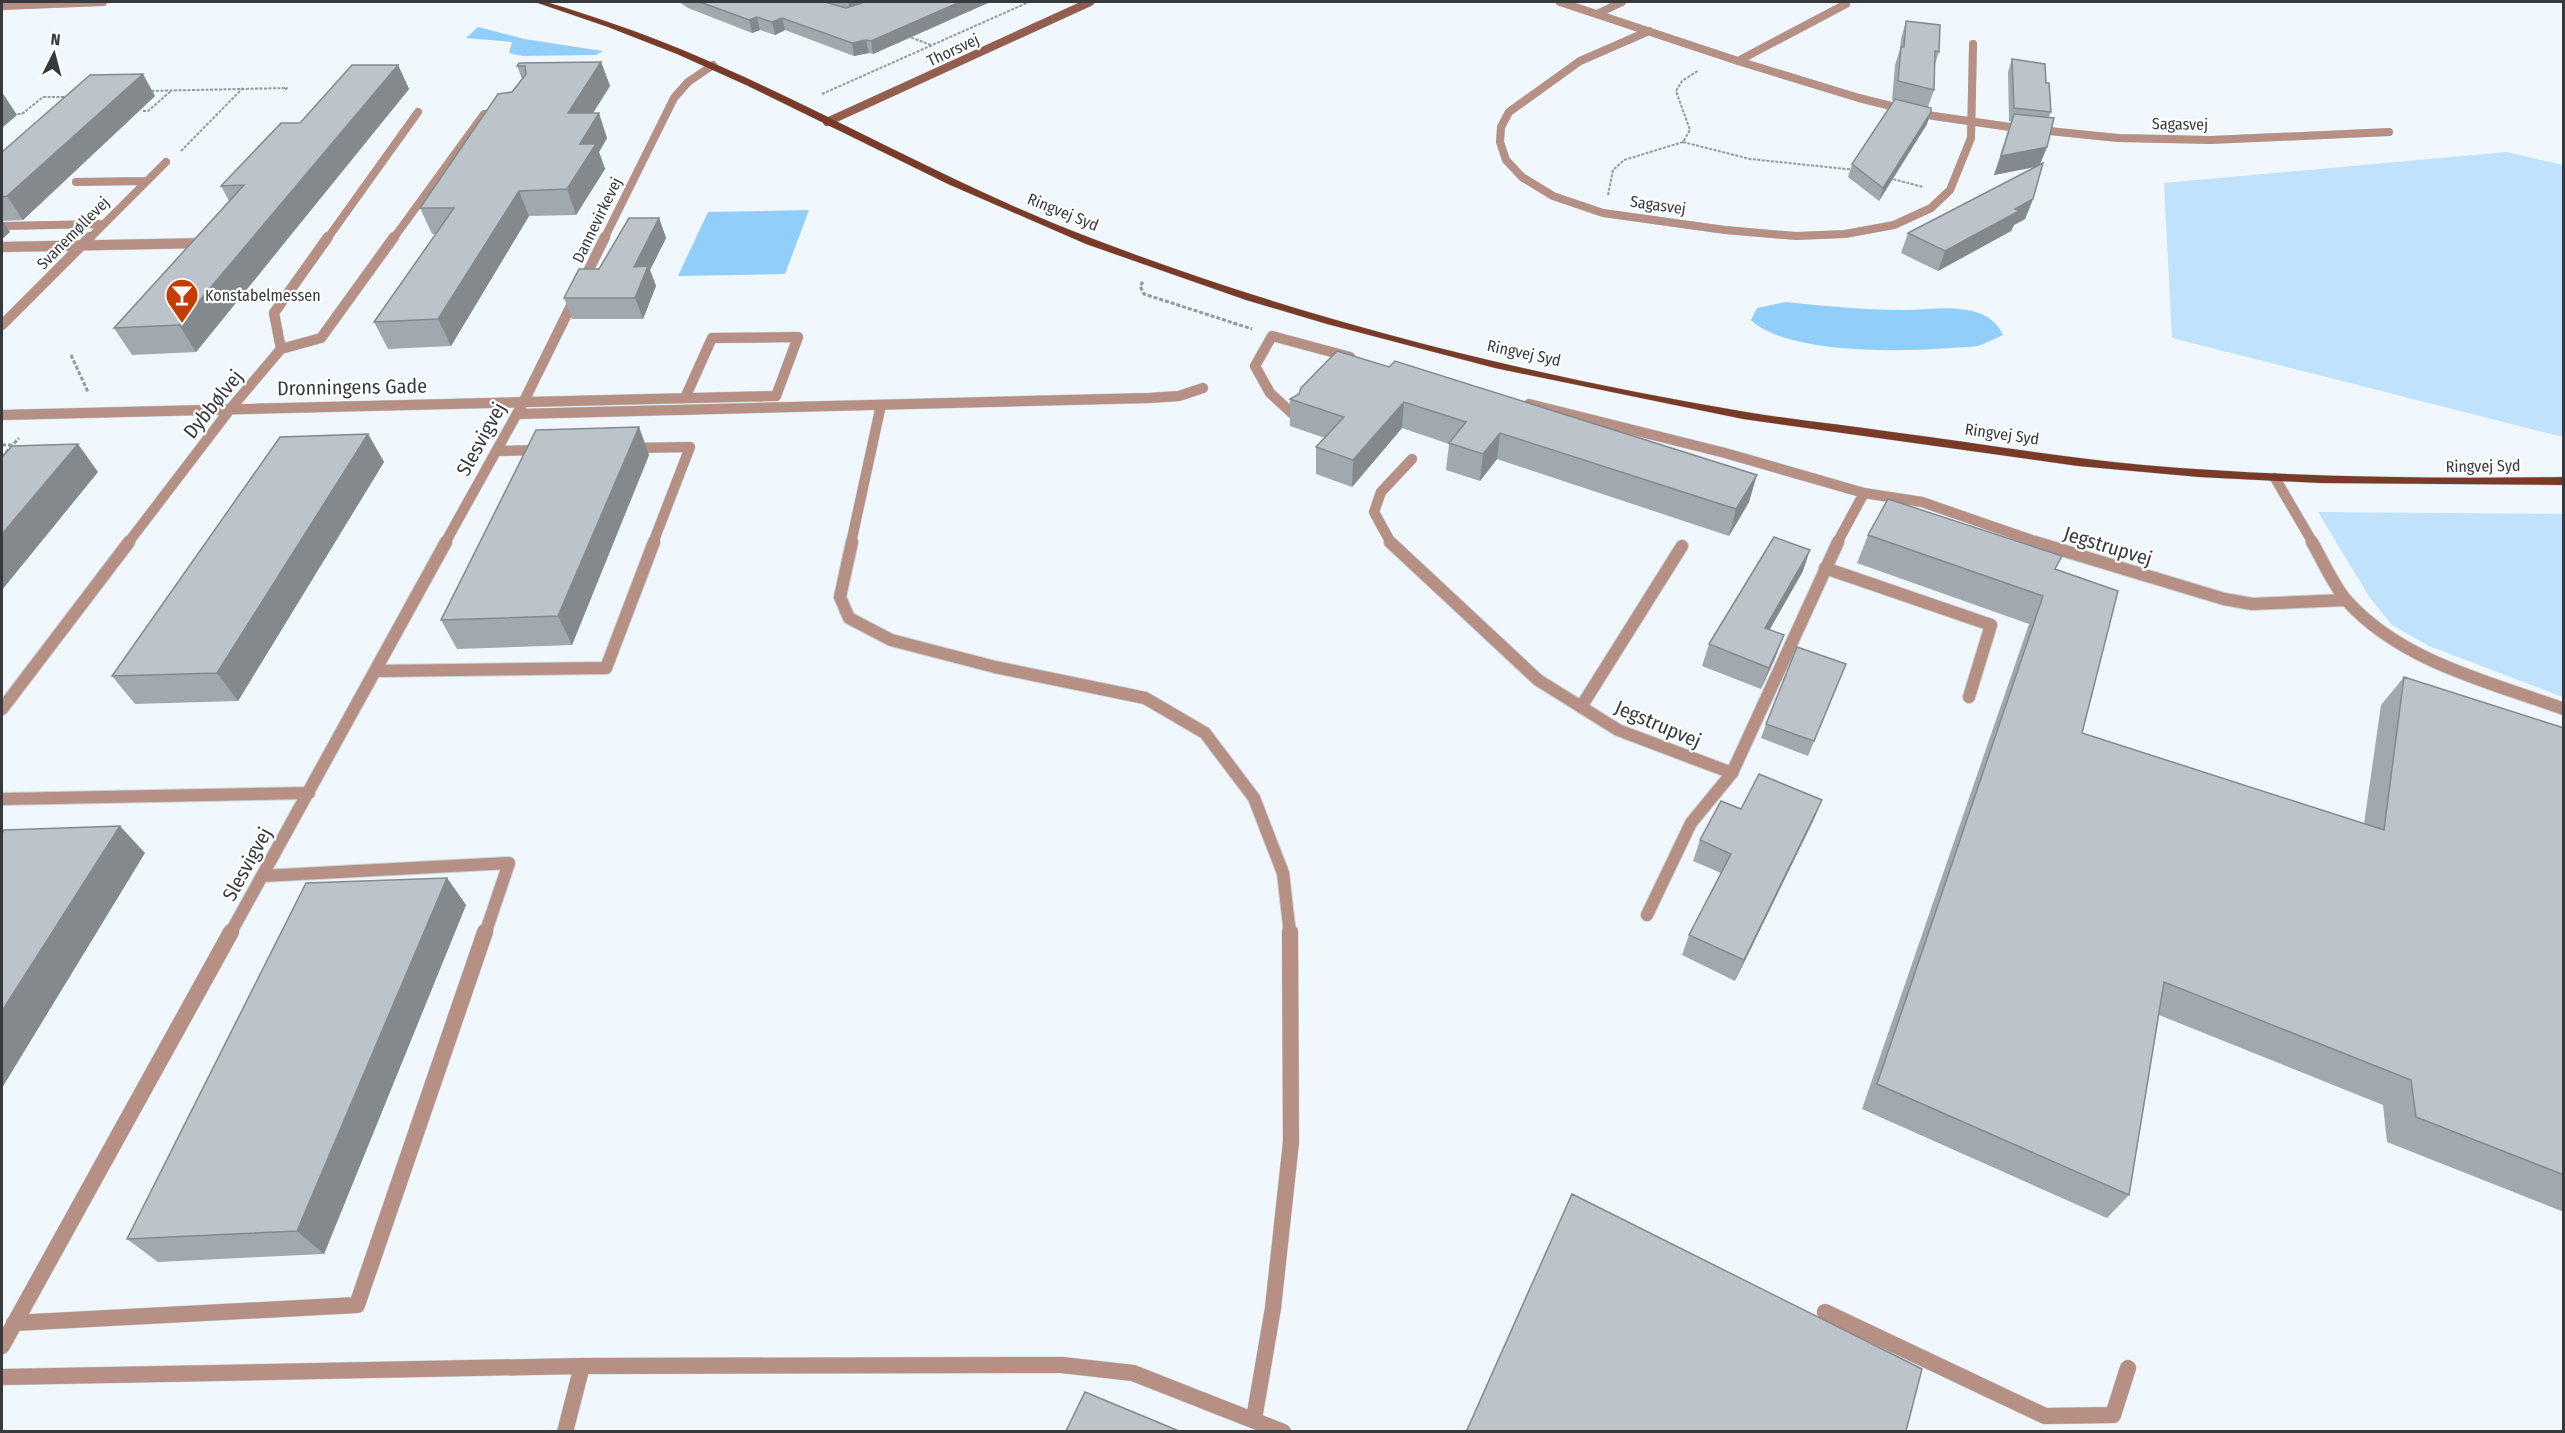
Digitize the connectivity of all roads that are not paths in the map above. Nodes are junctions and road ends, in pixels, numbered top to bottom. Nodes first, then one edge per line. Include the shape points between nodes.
1 (103, 2) edge
2 (539, 2) edge
3 (1090, 2) edge
4 (1560, 2) edge
5 (1622, 2) edge
6 (1846, 4) dead end
7 (2, 6) edge
8 (1597, 14) junction
9 (1649, 31) junction
10 (1973, 44) dead end
11 (1738, 61) junction
12 (712, 65) junction
13 (418, 112) dead end
14 (507, 113) edge
15 (827, 122) junction
16 (1972, 122) junction
17 (2389, 132) dead end
18 (166, 162) road end
19 (146, 181) junction
20 (76, 182) dead end
21 (103, 224) junction
22 (2, 226) edge
23 (213, 243) edge
24 (82, 245) junction
25 (2, 247) edge
26 (2, 325) edge
27 (281, 349) junction
28 (1363, 360) edge
29 (1203, 388) dead end
30 (685, 398) junction
31 (524, 401) junction
32 (1521, 402) edge
33 (881, 405) junction
34 (231, 408) junction
35 (517, 414) junction
36 (2, 415) edge
37 (1294, 416) edge
38 (622, 449) edge
39 (554, 450) edge
40 (496, 451) junction
41 (1412, 459) dead end
42 (2275, 478) junction
43 (2564, 481) edge
44 (1864, 494) junction
45 (1682, 546) dead end
46 (1826, 568) junction
47 (2346, 600) junction
48 (376, 671) junction
49 (1969, 697) dead end
50 (1581, 707) junction
51 (2, 709) edge
52 (2564, 709) edge
53 (1732, 773) junction
54 (309, 793) junction
55 (2, 799) edge
56 (262, 876) junction
57 (1647, 915) dead end
58 (1825, 1312) dead end
59 (14, 1323) junction
60 (2, 1346) edge
61 (582, 1366) junction
62 (2128, 1368) dead end
63 (2, 1377) edge
64 (1254, 1419) junction
65 (565, 1431) edge
66 (1283, 1431) edge

1 - 7 street
2 - 12 main road, Ringvej Syd via 607,22
3 - 15 street, Thorsvej
4 - 8 street, Sagasvej
5 - 8 street
6 - 11 street
8 - 9 street, Sagasvej
9 - 11 street, Sagasvej
9 - 16 street, Sagasvej via 1580,61 1509,112 1501,127 1500,142 1506,160 1522,177 1553,196 1603,213 1737,231 1796,236 1845,234 1894,225 1931,208 1947,193 1971,138
10 - 16 street, Sagasvej
11 - 16 street, Sagasvej via 1859,98
12 - 15 main road, Ringvej Syd
12 - 31 street, Dannevirkevej via 674,98
13 - 27 street via 274,313
14 - 27 street via 484,114 321,338
15 - 42 main road, Ringvej Syd via 984,197 1088,241 1259,301 1496,365 1744,415 2079,462
16 - 17 street, Sagasvej via 2118,138 2211,140
18 - 19 street, Svanemøllevej
19 - 20 street
19 - 21 street, Svanemøllevej
21 - 22 street
21 - 24 street, Svanemøllevej
23 - 24 street
24 - 25 street
24 - 26 street, Svanemøllevej
27 - 34 street, Dybbølvej
28 - 37 street via 1272,336 1255,366 1270,393
29 - 33 street via 1179,396 1149,398
30 - 30 street, Dronningens Gade via 712,338 798,337 776,396
30 - 31 street, Dronningens Gade
31 - 34 street, Dronningens Gade
31 - 35 street, Slesvigvej
32 - 44 street, Jegstrupvej via 1725,453
33 - 35 street
33 - 64 street via 840,597 849,618 891,640 995,667 1145,698 1205,734 1254,798 1283,873 1291,944 1291,1143 1274,1308
34 - 36 street, Dronningens Gade
34 - 51 street, Dybbølvej
35 - 40 street, Slesvigvej
38 - 48 street via 690,447 606,668
39 - 40 street
40 - 48 street, Slesvigvej
41 - 50 street, Jegstrupvej via 1382,492 1374,512 1390,542 1538,680
42 - 43 main road, Ringvej Syd via 2438,484
42 - 47 street
44 - 46 street
44 - 47 street, Jegstrupvej via 1922,502 2000,531 2224,599 2252,604
45 - 50 street
46 - 49 street via 1991,625
46 - 53 street
47 - 52 street via 2386,638 2441,664
48 - 54 street, Slesvigvej
50 - 53 street, Jegstrupvej via 1618,730
53 - 57 street via 1691,823
54 - 55 street
54 - 56 street, Slesvigvej
56 - 59 street, Slesvigvej
56 - 59 street via 509,863 357,1305
58 - 62 street via 2045,1416 2113,1415
59 - 60 street, Slesvigvej
61 - 63 street
61 - 64 street via 1062,1365 1133,1373
61 - 65 street
64 - 66 street

